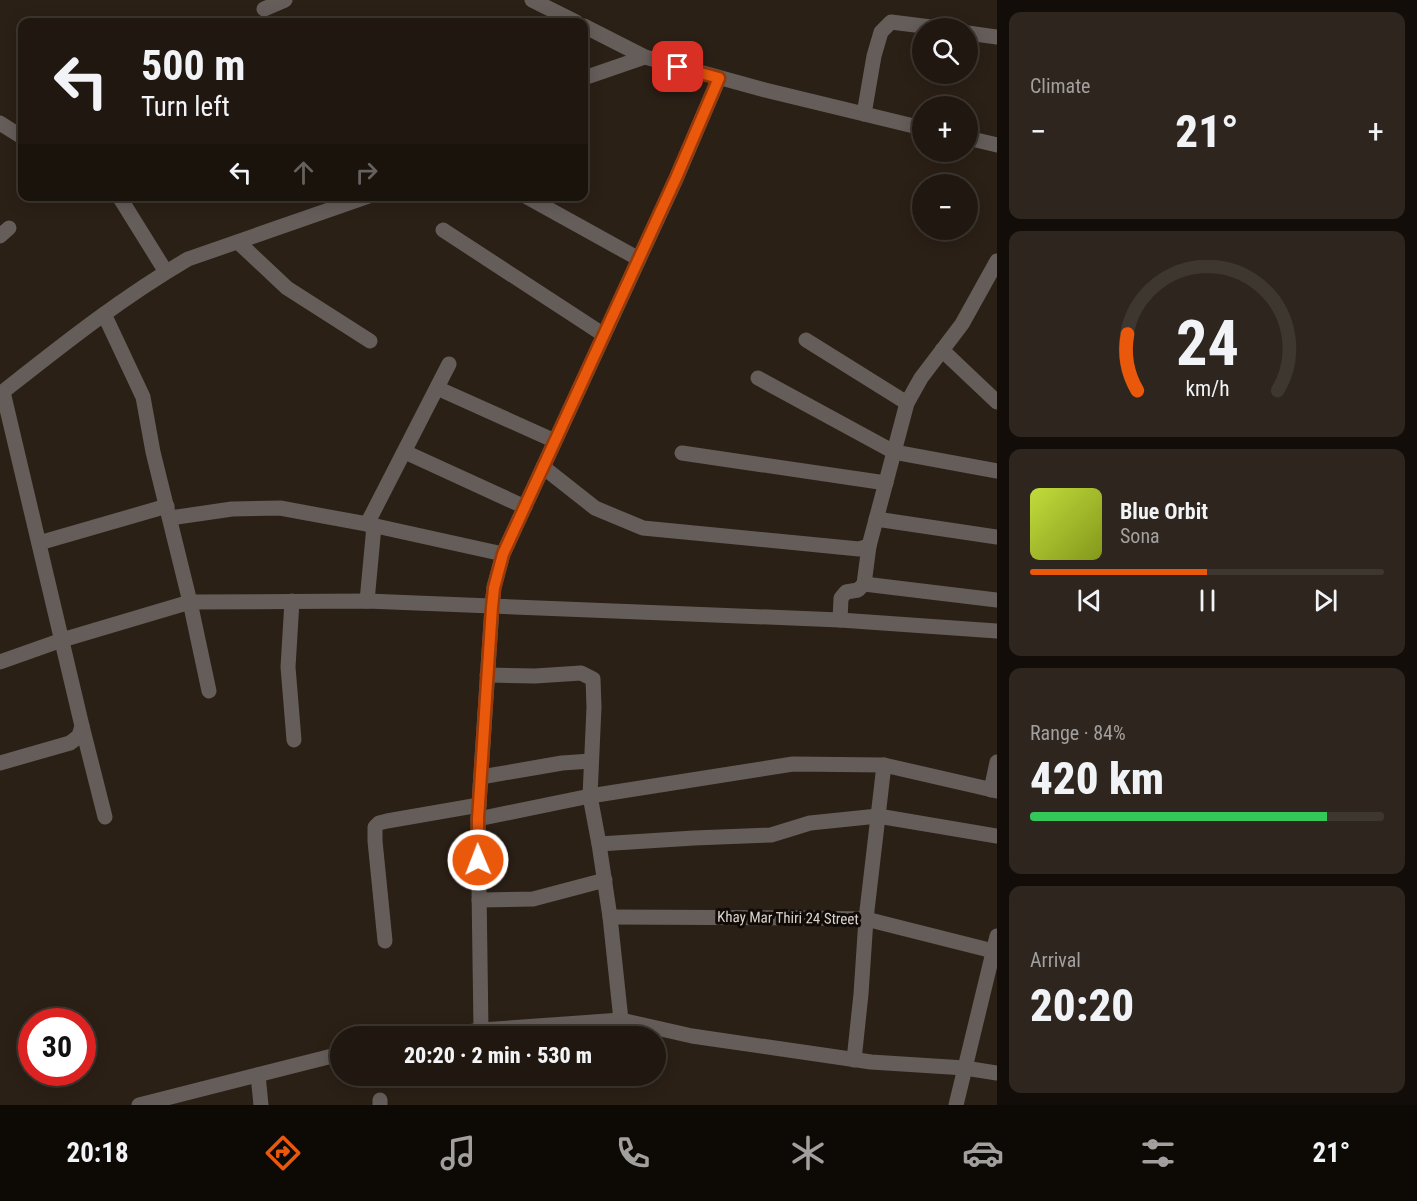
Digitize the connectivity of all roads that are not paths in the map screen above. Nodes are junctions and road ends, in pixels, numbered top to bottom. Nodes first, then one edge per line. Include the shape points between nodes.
1 (285, 0) edge
2 (532, 0) edge
3 (264, 9) dead end
4 (568, 18) edge
5 (912, 25) edge
6 (588, 28) edge
7 (978, 34) edge
8 (997, 37) edge
9 (645, 57) junction
10 (588, 77) edge
11 (719, 78) junction
12 (864, 114) junction
13 (0, 123) edge
14 (912, 126) edge
15 (18, 134) edge
16 (978, 140) edge
17 (997, 145) edge
18 (122, 201) edge
19 (355, 201) edge
20 (534, 201) edge
21 (443, 230) dead end
22 (238, 242) junction
23 (639, 259) junction
24 (997, 261) edge
25 (166, 272) junction
26 (104, 314) junction
27 (604, 335) junction
28 (806, 340) dead end
29 (369, 342) dead end
30 (942, 350) junction
31 (448, 364) dead end
32 (758, 378) dead end
33 (437, 388) junction
34 (1, 393) edge
35 (997, 402) edge
36 (907, 403) junction
37 (555, 441) junction
38 (405, 452) junction
39 (894, 452) junction
40 (682, 453) dead end
41 (543, 466) junction
42 (997, 471) edge
43 (886, 483) junction
44 (525, 507) junction
45 (168, 512) junction
46 (876, 519) junction
47 (371, 525) junction
48 (997, 537) edge
49 (39, 543) junction
50 (869, 546) junction
51 (503, 554) junction
52 (864, 584) junction
53 (997, 600) edge
54 (292, 601) junction
55 (366, 601) junction
56 (190, 602) junction
57 (492, 607) junction
58 (840, 620) junction
59 (997, 631) edge
60 (62, 640) junction
61 (0, 662) edge
62 (487, 675) junction
63 (209, 691) dead end
64 (82, 726) junction
65 (294, 740) dead end
66 (591, 761) junction
67 (997, 762) edge
68 (0, 763) edge
69 (884, 765) junction
70 (482, 777) junction
71 (994, 790) edge
72 (590, 796) junction
73 (478, 812) junction
74 (878, 816) junction
75 (105, 817) dead end
76 (997, 836) edge
77 (599, 844) junction
78 (605, 880) junction
79 (479, 900) junction
80 (610, 917) junction
81 (866, 920) junction
82 (386, 941) dead end
83 (996, 946) edge
84 (621, 1020) junction
85 (481, 1026) edge
86 (537, 1026) edge
87 (330, 1057) edge
88 (854, 1060) junction
89 (965, 1068) junction
90 (997, 1073) edge
91 (258, 1075) junction
92 (139, 1105) edge
93 (261, 1105) edge
94 (956, 1105) edge

1 - 3 street
2 - 4 street
5 - 12 street via 891,22 881,32
6 - 9 street
7 - 8 street
9 - 10 street
9 - 11 street
11 - 12 street
11 - 23 street
12 - 14 street
13 - 15 street
16 - 17 street
18 - 25 street
19 - 22 street
20 - 23 street
21 - 27 street
22 - 25 street via 188,259
22 - 29 street via 287,288
23 - 27 street
24 - 30 street via 962,324
25 - 26 street
26 - 34 street
26 - 45 street via 143,397
27 - 37 street
28 - 36 street
30 - 35 street
30 - 36 street
31 - 33 street
32 - 39 street
33 - 37 street
33 - 38 street
34 - 49 street
36 - 39 street
37 - 41 street
38 - 44 street
38 - 47 street
39 - 42 street
39 - 43 street
40 - 43 street
41 - 44 street
41 - 50 street via 595,508 643,528 858,549
43 - 46 street
44 - 51 street
45 - 47 street via 280,508
45 - 49 street
45 - 56 street
46 - 48 street
46 - 50 street
47 - 51 street
47 - 55 street
49 - 60 street
50 - 52 street
51 - 57 street
52 - 53 street
52 - 58 street via 841,598
54 - 55 street
54 - 56 street
54 - 65 street via 288,667
55 - 57 street
56 - 60 street
56 - 63 street
57 - 58 street
57 - 62 street
58 - 59 street
60 - 61 street
60 - 64 street
62 - 66 street via 581,673 593,679
62 - 70 street
64 - 68 street via 79,736 70,743
64 - 75 street
66 - 70 street
66 - 72 street
67 - 71 street
69 - 71 street
69 - 72 street via 793,764
69 - 74 street
70 - 73 street
72 - 73 street
72 - 77 street
73 - 79 street
73 - 82 street via 387,821 375,828
74 - 76 street
74 - 77 street via 810,823 771,835
74 - 81 street
77 - 78 street
78 - 79 street via 533,899
78 - 80 street
79 - 85 street
80 - 81 street, Khay Mar Thiri 24 Street
80 - 84 street
81 - 83 street, Khay Mar Thiri 24 Street
81 - 88 street
83 - 89 street
84 - 86 street
84 - 88 street via 692,1036
87 - 91 street
88 - 89 street
89 - 90 street
89 - 94 street
91 - 92 street
91 - 93 street

